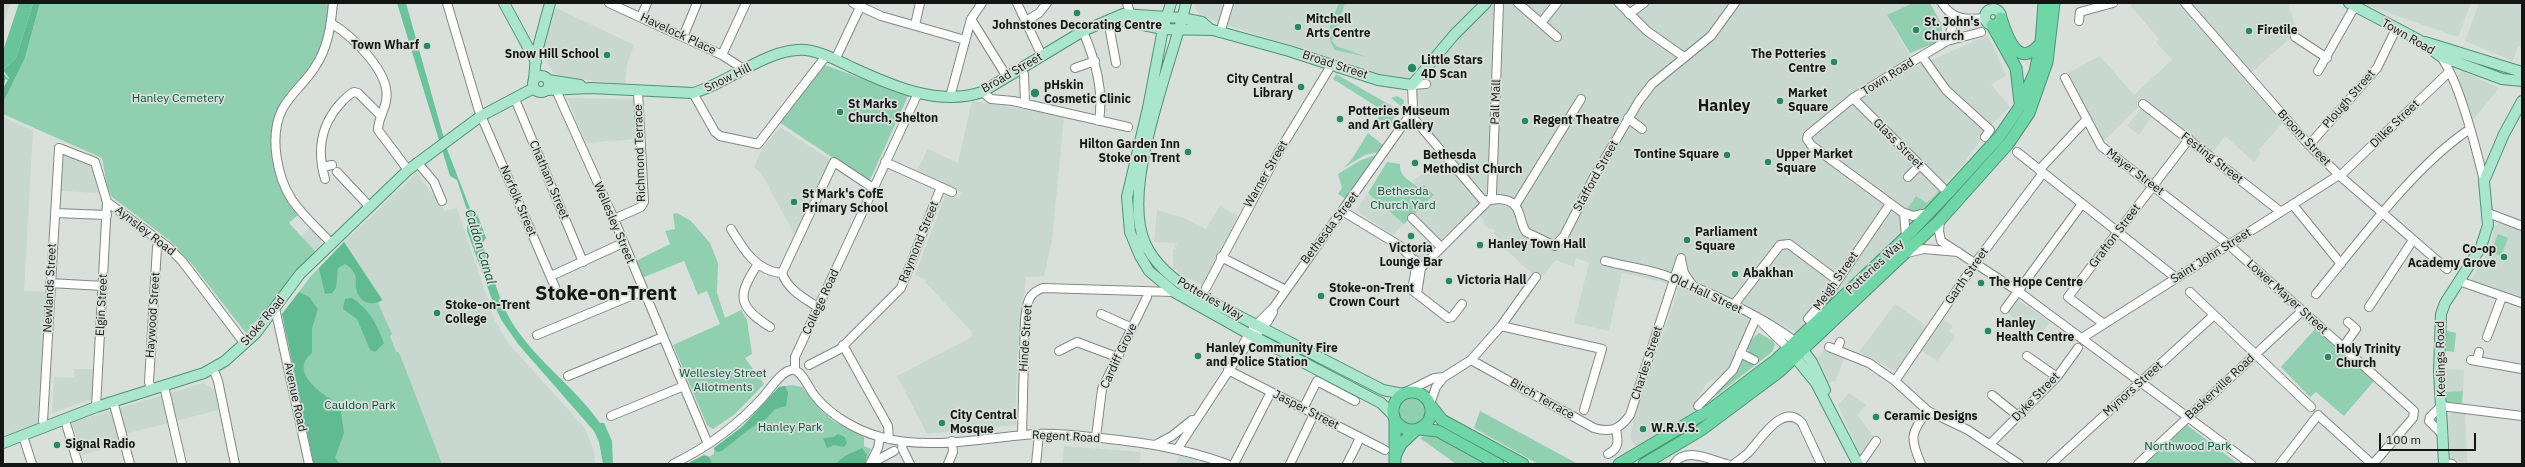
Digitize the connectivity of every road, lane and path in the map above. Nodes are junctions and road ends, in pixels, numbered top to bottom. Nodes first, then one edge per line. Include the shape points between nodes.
1 (333, 3) edge
2 (447, 3) edge
3 (504, 3) edge
4 (550, 3) edge
5 (610, 3) edge
6 (647, 3) edge
7 (697, 3) edge
8 (746, 3) edge
9 (920, 3) edge
10 (982, 3) edge
11 (1017, 3) edge
12 (1047, 3) edge
13 (1171, 3) edge
14 (1186, 3) edge
15 (1486, 3) edge
16 (1499, 3) edge
17 (1518, 3) edge
18 (1557, 3) edge
19 (1619, 3) edge
20 (1644, 3) edge
21 (1734, 3) edge
22 (1942, 3) edge
23 (2044, 3) edge
24 (2113, 3) edge
25 (2185, 3) edge
26 (858, 4) edge
27 (1227, 4) edge
28 (2352, 4) edge
29 (2055, 6) edge
30 (1128, 8) edge
31 (1999, 10) edge
32 (1629, 14) junction
33 (1166, 16) junction
34 (641, 17) junction
35 (1956, 17) junction
36 (1182, 18) junction
37 (972, 19) junction
38 (1110, 20) junction
39 (1026, 21) junction
40 (1988, 21) junction
41 (2079, 21) dead end
42 (331, 23) junction
43 (1541, 23) junction
44 (916, 25) junction
45 (1163, 28) junction
46 (2396, 29) junction
47 (1179, 30) junction
48 (521, 31) junction
49 (1084, 31) junction
50 (1216, 31) junction
51 (1981, 32) dead end
52 (542, 36) junction
53 (682, 37) junction
54 (1557, 37) dead end
55 (2294, 37) dead end
56 (965, 40) junction
57 (2418, 40) junction
58 (1947, 41) junction
59 (2041, 42) junction
60 (539, 50) junction
61 (792, 51) joint
62 (722, 55) junction
63 (1042, 56) junction
64 (1922, 56) junction
65 (2440, 56) junction
66 (1684, 57) junction
67 (2460, 57) junction
68 (831, 58) junction
69 (2327, 58) junction
70 (1095, 61) junction
71 (536, 62) junction
72 (1116, 62) dead end
73 (1332, 64) junction
74 (1075, 68) dead end
75 (1021, 69) junction
76 (745, 70) junction
77 (2318, 71) dead end
78 (2449, 72) junction
79 (2521, 75) edge
80 (1007, 77) junction
81 (2065, 78) dead end
82 (2453, 82) junction
83 (534, 84) junction
84 (549, 84) junction
85 (1426, 84) dead end
86 (1412, 85) junction
87 (638, 92) junction
88 (982, 92) junction
89 (693, 93) junction
90 (918, 93) junction
91 (950, 97) junction
92 (1853, 98) junction
93 (515, 99) junction
94 (1580, 99) dead end
95 (2522, 101) edge
96 (1025, 104) junction
97 (2143, 104) dead end
98 (2020, 108) junction
99 (1410, 114) junction
100 (381, 116) junction
101 (481, 116) junction
102 (1628, 118) junction
103 (2087, 119) junction
104 (1099, 121) junction
105 (1128, 127) dead end
106 (1642, 129) dead end
107 (2470, 129) junction
108 (1985, 137) dead end
109 (2189, 140) junction
110 (2309, 145) junction
111 (59, 148) joint
112 (2019, 157) dead end
113 (417, 162) junction
114 (885, 162) junction
115 (1920, 166) junction
116 (322, 167) junction
117 (408, 170) junction
118 (2041, 172) junction
119 (2340, 176) junction
120 (1908, 177) dead end
121 (325, 179) dead end
122 (2484, 181) junction
123 (2154, 186) junction
124 (941, 187) junction
125 (874, 188) junction
126 (1943, 188) dead end
127 (952, 192) dead end
128 (442, 201) dead end
129 (1489, 201) junction
130 (107, 202) junction
131 (1890, 204) junction
132 (2082, 204) junction
133 (2293, 205) junction
134 (369, 206) junction
135 (1515, 206) junction
136 (1344, 212) junction
137 (2281, 212) junction
138 (55, 213) junction
139 (1904, 213) junction
140 (1929, 213) junction
141 (2383, 213) junction
142 (2488, 213) junction
143 (107, 215) junction
144 (1412, 218) dead end
145 (614, 220) junction
146 (1940, 220) junction
147 (2522, 226) edge
148 (731, 228) dead end
149 (2117, 232) junction
150 (1906, 237) junction
151 (2413, 240) junction
152 (160, 241) junction
153 (331, 243) junction
154 (624, 244) junction
155 (2229, 245) junction
156 (1441, 247) junction
157 (1961, 252) junction
158 (1907, 253) junction
159 (1221, 257) junction
160 (1415, 260) junction
161 (1605, 261) dead end
162 (583, 262) junction
163 (1976, 262) junction
164 (758, 264) junction
165 (2341, 264) junction
166 (1422, 268) junction
167 (2448, 269) dead end
168 (782, 273) junction
169 (550, 276) junction
170 (1536, 277) dead end
171 (2176, 278) junction
172 (1676, 280) junction
173 (1837, 280) junction
174 (2459, 281) junction
175 (50, 283) junction
176 (103, 286) junction
177 (1694, 286) junction
178 (555, 287) dead end
179 (1206, 288) dead end
180 (1286, 290) junction
181 (643, 291) junction
182 (1174, 292) junction
183 (1415, 292) junction
184 (2019, 292) junction
185 (2190, 292) dead end
186 (2316, 294) dead end
187 (2502, 296) junction
188 (1154, 303) dead end
189 (2522, 303) edge
190 (1462, 304) dead end
191 (1733, 306) junction
192 (1274, 307) junction
193 (2369, 307) dead end
194 (275, 308) junction
195 (818, 308) junction
196 (2005, 309) dead end
197 (2302, 311) junction
198 (1101, 314) dead end
199 (2214, 315) junction
200 (267, 318) junction
201 (1757, 319) junction
202 (1808, 319) dead end
203 (2348, 322) dead end
204 (2104, 324) junction
205 (1258, 326) junction
206 (1501, 326) junction
207 (770, 327) dead end
208 (1132, 328) junction
209 (280, 331) junction
210 (1274, 334) junction
211 (537, 335) dead end
212 (1252, 335) junction
213 (663, 337) junction
214 (2487, 337) dead end
215 (2082, 338) junction
216 (245, 344) junction
217 (843, 345) junction
218 (1792, 345) junction
219 (1829, 347) dead end
220 (2343, 347) junction
221 (2078, 348) dead end
222 (1059, 351) dead end
223 (2479, 352) dead end
224 (1740, 353) junction
225 (1800, 354) junction
226 (2256, 354) junction
227 (2027, 356) dead end
228 (1117, 357) junction
229 (1471, 360) junction
230 (1754, 360) dead end
231 (809, 365) dead end
232 (213, 368) junction
233 (2522, 369) edge
234 (795, 370) junction
235 (1228, 370) junction
236 (568, 376) dead end
237 (1444, 377) junction
238 (2057, 378) junction
239 (1894, 381) junction
240 (2142, 383) junction
241 (164, 386) junction
242 (684, 386) junction
243 (151, 389) junction
244 (1271, 392) junction
245 (1404, 393) junction
246 (1992, 395) dead end
247 (113, 401) junction
248 (1355, 401) dead end
249 (1430, 405) junction
250 (1698, 406) dead end
251 (2441, 406) junction
252 (96, 407) junction
253 (2311, 407) dead end
254 (1303, 409) junction
255 (1584, 410) dead end
256 (1928, 411) junction
257 (1200, 412) junction
258 (1314, 414) junction
259 (611, 416) dead end
260 (2018, 416) junction
261 (2522, 416) edge
262 (2188, 417) junction
263 (1394, 418) junction
264 (65, 420) junction
265 (46, 427) junction
266 (1417, 429) junction
267 (1616, 429) junction
268 (1039, 434) junction
269 (1022, 435) junction
270 (23, 436) junction
271 (880, 437) junction
272 (1096, 438) junction
273 (1360, 438) junction
274 (888, 439) junction
275 (952, 441) junction
276 (1876, 441) dead end
277 (903, 442) junction
278 (3, 443) edge
279 (708, 444) junction
280 (1157, 444) junction
281 (1990, 444) junction
282 (1178, 448) junction
283 (1384, 450) dead end
284 (894, 451) dead end
285 (1608, 454) dead end
286 (1395, 461) edge
287 (32, 464) edge
288 (78, 464) edge
289 (130, 464) edge
290 (182, 464) edge
291 (235, 464) edge
292 (309, 464) edge
293 (673, 464) edge
294 (870, 464) edge
295 (910, 464) edge
296 (948, 464) edge
297 (1036, 464) edge
298 (1227, 464) edge
299 (1234, 464) edge
300 (1290, 464) edge
301 (1347, 464) edge
302 (1498, 464) edge
303 (1523, 464) edge
304 (1619, 464) edge
305 (1644, 464) edge
306 (1674, 464) edge
307 (1726, 464) edge
308 (1734, 464) edge
309 (1821, 464) edge
310 (1859, 464) edge
311 (1921, 464) edge
312 (2020, 464) edge
313 (2051, 464) edge
314 (2138, 464) edge
315 (2251, 464) edge
316 (2280, 464) edge
317 (2372, 464) edge
318 (2446, 464) edge

1 - 42 street
2 - 101 street, Norfolk Street
3 - 48 main road
4 - 52 main road
5 - 34 street, Havelock Place
6 - 34 street
7 - 53 street
8 - 62 street
9 - 44 street
10 - 37 street
11 - 39 street
12 - 39 street via 1039,13
13 - 33 main road
14 - 36 main road, Potteries Way
15 - 86 main road via 1454,35
16 - 129 street, Pall Mall
17 - 43 street
18 - 43 street
19 - 32 street
20 - 32 street
21 - 66 street, Stafford Street via 1711,36
22 - 35 street via 1949,13
23 - 59 highway, Potteries Way
24 - 41 street via 2080,12
25 - 110 street, Broom Street
26 - 44 street via 881,16
26 - 68 street
27 - 50 street
28 - 46 main road, Town Road
28 - 69 street
29 - 146 highway, Potteries Way via 2047,62 2029,113 2008,144
30 - 33 main road, Broad Street
30 - 38 main road, Broad Street
31 - 40 main road via 1988,10
31 - 40 main road via 1999,22
31 - 59 highway via 2009,40 2016,50 2020,53 2030,52
32 - 66 street via 1647,31
33 - 36 main road, Broad Street
33 - 45 main road, Potteries Way
34 - 53 street, Havelock Place
35 - 40 street
35 - 58 street
36 - 47 main road, Potteries Way
36 - 50 main road, Broad Street via 1202,22
37 - 56 street
37 - 80 street
38 - 45 main road, Broad Street
38 - 49 main road, Broad Street
38 - 72 street
39 - 63 street
40 - 98 highway via 2016,68 2021,91
42 - 100 street via 356,42 371,59 384,81 387,100
42 - 153 street via 326,47 316,67 282,110 277,124 276,146 282,178 292,200
43 - 54 street
44 - 56 street
45 - 47 main road, Broad Street
45 - 182 main road, Potteries Way via 1148,108 1129,187 1127,208 1130,232 1140,256 1149,271
46 - 57 main road, Town Road
46 - 110 street, Plough Street via 2377,68
47 - 50 main road, Broad Street
47 - 205 main road, Potteries Way via 1151,128 1141,174 1138,208 1141,233 1152,256 1171,276 1198,295
48 - 52 main road via 530,40
48 - 71 main road
49 - 63 main road, Broad Street
49 - 70 street
50 - 73 main road, Broad Street
51 - 58 street, Town Road
52 - 60 main road
53 - 62 street, Havelock Place
55 - 69 street
56 - 91 street
57 - 65 main road, Town Road
57 - 67 main road
58 - 64 street, Town Road
59 - 98 highway, Potteries Way via 2035,72
60 - 71 main road
60 - 84 main road
61 - 68 main road, Broad Street via 806,50
61 - 76 main road, Snow Hill via 775,55
62 - 76 street, Havelock Place
63 - 75 main road, Broad Street
64 - 92 street, Town Road
64 - 108 street via 1946,90 1990,130
65 - 67 main road
65 - 78 street, Town Road
66 - 102 street, Stafford Street via 1652,84
67 - 79 main road
67 - 82 street
68 - 89 street via 758,144 720,136 708,121
68 - 90 main road, Broad Street
69 - 77 street
70 - 74 street
70 - 104 street via 1100,91
71 - 83 main road
73 - 86 main road, Broad Street via 1378,80
73 - 159 street, Warner Street via 1278,152
75 - 80 main road, Broad Street
75 - 96 street via 1024,74
76 - 89 main road, Snow Hill via 707,89
78 - 82 street, Town Road
78 - 119 street, Dilke Street
80 - 88 main road, Broad Street
81 - 103 street, Mayer Street
82 - 107 street, Town Road
83 - 84 main road via 539,92
83 - 84 main road, Stoke Road via 539,76
83 - 93 main road, Stoke Road
84 - 87 main road, Snow Hill
84 - 145 street, Wellesley Street
85 - 86 street
86 - 99 street, Bethesda Street via 1413,107
87 - 89 main road, Snow Hill
87 - 145 street, Richmond Terrace via 644,202 641,208
88 - 91 main road, Broad Street via 971,96
88 - 96 street via 991,99
90 - 91 main road, Broad Street
90 - 114 street, College Road
92 - 115 street, Glass Street
92 - 131 street, Town Road via 1808,135 1807,139 1811,145
93 - 101 main road, Stoke Road
93 - 162 street, Chatham Street
94 - 135 street via 1576,113
95 - 122 main road via 2504,134
96 - 104 street
97 - 109 street, Festing Street
98 - 140 highway, Potteries Way via 1999,137
99 - 129 street via 1482,199
99 - 136 street, Bethesda Street
100 - 116 street via 358,94 348,94 324,129 321,146
100 - 117 street via 378,130
101 - 113 main road, Stoke Road
101 - 169 street, Norfolk Street
102 - 106 street
102 - 135 street, Stafford Street via 1594,176 1564,236 1555,246 1526,232 1522,216
103 - 118 street, Garth Street
103 - 123 street, Mayer Street via 2101,146
104 - 105 street
107 - 122 street, Town Road
107 - 141 street via 2450,142
109 - 123 street, Grafton Street
109 - 137 street, Festing Street
110 - 119 street, Broom Street
111 - 130 street, Aynsley Road via 95,162
111 - 138 street, Newlands Street
112 - 118 street
113 - 117 main road, Stoke Road
113 - 128 street via 434,182
114 - 124 street
114 - 125 street, College Road
115 - 120 street
115 - 126 street, Glass Street
116 - 121 street
116 - 134 street via 334,169
117 - 134 main road, Stoke Road
118 - 132 street
118 - 163 street, Garth Street
119 - 133 street, Saint John Street
119 - 141 street, Broom Street
122 - 142 main road, Keelings Road
123 - 149 street, Grafton Street
123 - 155 street, Mayer Street
124 - 127 street
124 - 217 street, Raymond Street via 901,288
125 - 168 street via 834,162
125 - 195 street, College Road
129 - 135 street via 1500,199
129 - 156 street
130 - 143 street, Elgin Street
130 - 152 street, Aynsley Road
131 - 139 street
131 - 173 street, Meigh Street
132 - 149 street
132 - 184 street
133 - 137 street, Saint John Street
133 - 165 street
134 - 153 main road, Stoke Road
136 - 160 street via 1400,246
136 - 180 street, Bethesda Street via 1311,252
137 - 155 street, Saint John Street
138 - 143 street
138 - 175 street, Newlands Street
139 - 140 street via 1913,216
139 - 150 street
140 - 150 highway, Potteries Way
141 - 151 street, Broom Street
141 - 165 street
142 - 147 street
142 - 174 main road, Keelings Road via 2488,225 2481,247
143 - 176 street, Elgin Street
144 - 156 street
145 - 154 street, Wellesley Street
146 - 157 street via 1941,240
146 - 158 highway, Potteries Way
148 - 164 street
149 - 171 street
149 - 204 street, Grafton Street via 2068,297
150 - 218 highway, Potteries Way
151 - 167 street, Broom Street via 2438,257
151 - 193 street
152 - 216 street, Aynsley Road via 194,275
152 - 243 street, Haywood Street via 149,382
153 - 194 main road, Stoke Road via 300,274
154 - 162 street
154 - 181 street, Wellesley Street
155 - 171 street, Saint John Street
155 - 197 street, Lower Mayer Street
156 - 166 street
157 - 158 street via 1924,250
157 - 163 street
158 - 225 highway, Potteries Way
159 - 179 street, Warner Street
159 - 180 street
160 - 166 street
160 - 183 street
161 - 172 street, Old Hall Street
162 - 169 street
163 - 184 street
163 - 239 street, Garth Street
164 - 168 street via 766,270
164 - 207 street via 743,288 744,303 749,311
165 - 186 street
166 - 183 street
168 - 195 street via 791,288
169 - 178 street, Norfolk Street
170 - 206 street
171 - 204 street, Saint John Street
172 - 177 street, Old Hall Street
172 - 177 street, Charles Street via 1677,266 1681,258 1684,273
172 - 267 street, Charles Street via 1630,415 1623,425
173 - 191 street via 1789,244 1780,245
173 - 202 street, Meigh Street
174 - 187 street
174 - 251 main road, Keelings Road via 2440,314
175 - 176 street
175 - 265 street, Newlands Street via 43,421
176 - 252 street, Elgin Street
177 - 191 street, Old Hall Street
180 - 192 street, Bethesda Street
181 - 211 street
181 - 213 street, Wellesley Street
182 - 212 main road, Potteries Way
182 - 269 street, Hinde Street via 1042,288 1030,296 1026,320
183 - 190 street via 1448,318 1452,317
184 - 196 street
184 - 215 street
185 - 199 street
187 - 189 street
187 - 214 street
188 - 208 street, Cardiff Grove via 1146,299
191 - 201 street, Old Hall Street
192 - 205 street, Bethesda Street via 1270,318
192 - 210 street
194 - 200 main road, Stoke Road
194 - 209 street, Avenue Road
195 - 234 street, College Road via 795,357
197 - 220 street, Lower Mayer Street
197 - 226 street, Baskerville Road
198 - 208 street
199 - 226 street
199 - 240 street, Mynors Street
200 - 209 street
200 - 216 main road, Stoke Road
201 - 218 street, Old Hall Street
201 - 224 street
203 - 220 street via 2356,329
204 - 215 street, Saint John Street
205 - 210 main road, Potteries Way
205 - 212 street, Bethesda Street
206 - 229 street
206 - 255 street via 1602,349
208 - 228 street, Cardiff Grove
209 - 292 street, Avenue Road
210 - 245 main road, Potteries Way via 1383,390
212 - 235 street, Bethesda Street
212 - 263 main road, Potteries Way via 1382,403
213 - 236 street
213 - 242 street, Wellesley Street
215 - 240 street
216 - 232 main road, Stoke Road
217 - 231 street, Raymond Street
217 - 274 street via 888,426
218 - 225 main road
218 - 304 highway, Potteries Way via 1710,410
219 - 239 street via 1838,346
220 - 317 street, Lower Mayer Street via 2414,410 2414,414
221 - 238 street, Dyke Street
222 - 228 street via 1077,342
223 - 233 street via 2474,361
224 - 230 street
224 - 250 street via 1733,370
225 - 305 highway, Potteries Way via 1728,411
225 - 310 main road via 1820,375 1840,429
226 - 253 street
226 - 262 street, Baskerville Road
227 - 238 street
228 - 272 street, Cardiff Grove via 1102,389
229 - 237 street
229 - 267 street, Birch Terrace via 1594,428 1604,431
232 - 241 main road, Stoke Road
232 - 291 street
234 - 271 street, Regent Road via 814,396 830,412 853,426
234 - 279 street via 786,371 751,411
235 - 244 street, Jasper Street
235 - 257 street, Bethesda Street
237 - 245 street via 1434,378
237 - 249 street via 1436,387
238 - 260 street, Dyke Street
239 - 256 street
240 - 262 street
240 - 313 street, Mynors Street
241 - 243 main road, Stoke Road
241 - 290 street
242 - 259 street
242 - 279 street, Wellesley Street
243 - 247 main road, Stoke Road
244 - 254 street, Jasper Street
244 - 299 street
245 - 249 highway via 1423,395
245 - 263 highway via 1395,403
246 - 260 street
247 - 252 main road, Stoke Road
247 - 289 street
248 - 254 street via 1316,380
249 - 266 highway via 1429,420
249 - 303 highway via 1442,420
251 - 261 street
251 - 318 main road, Keelings Road
252 - 264 main road, Stoke Road
254 - 258 street, Jasper Street
256 - 281 street via 1968,430
256 - 311 street via 1914,430 1913,436 1913,447
257 - 280 street via 1172,436
257 - 282 street
258 - 273 street, Jasper Street
258 - 300 street
260 - 281 street, Dyke Street
262 - 314 street, Baskerville Road
262 - 315 street
263 - 266 highway via 1404,428
263 - 286 highway
264 - 265 main road, Stoke Road
264 - 288 street
265 - 270 main road, Stoke Road
266 - 286 highway via 1401,444
266 - 302 highway via 1438,431
267 - 285 street via 1622,444
268 - 269 street, Regent Road
268 - 272 street, Regent Road
268 - 297 street
269 - 275 street, Regent Road
270 - 278 main road, Stoke Road
270 - 287 street
271 - 274 street, Regent Road
271 - 294 street
272 - 280 street, Regent Road
273 - 283 street, Jasper Street
273 - 301 street
274 - 277 street, Regent Road
275 - 277 street, Regent Road via 919,444
275 - 296 street via 953,452
276 - 310 street
277 - 295 street via 902,448
279 - 293 street
280 - 282 street, Regent Road
281 - 312 street
282 - 298 street, Regent Road
284 - 294 street
306 - 307 street via 1682,456 1692,455
308 - 309 street via 1747,454 1777,421 1789,416 1798,418 1802,423
316 - 317 street via 2318,415

